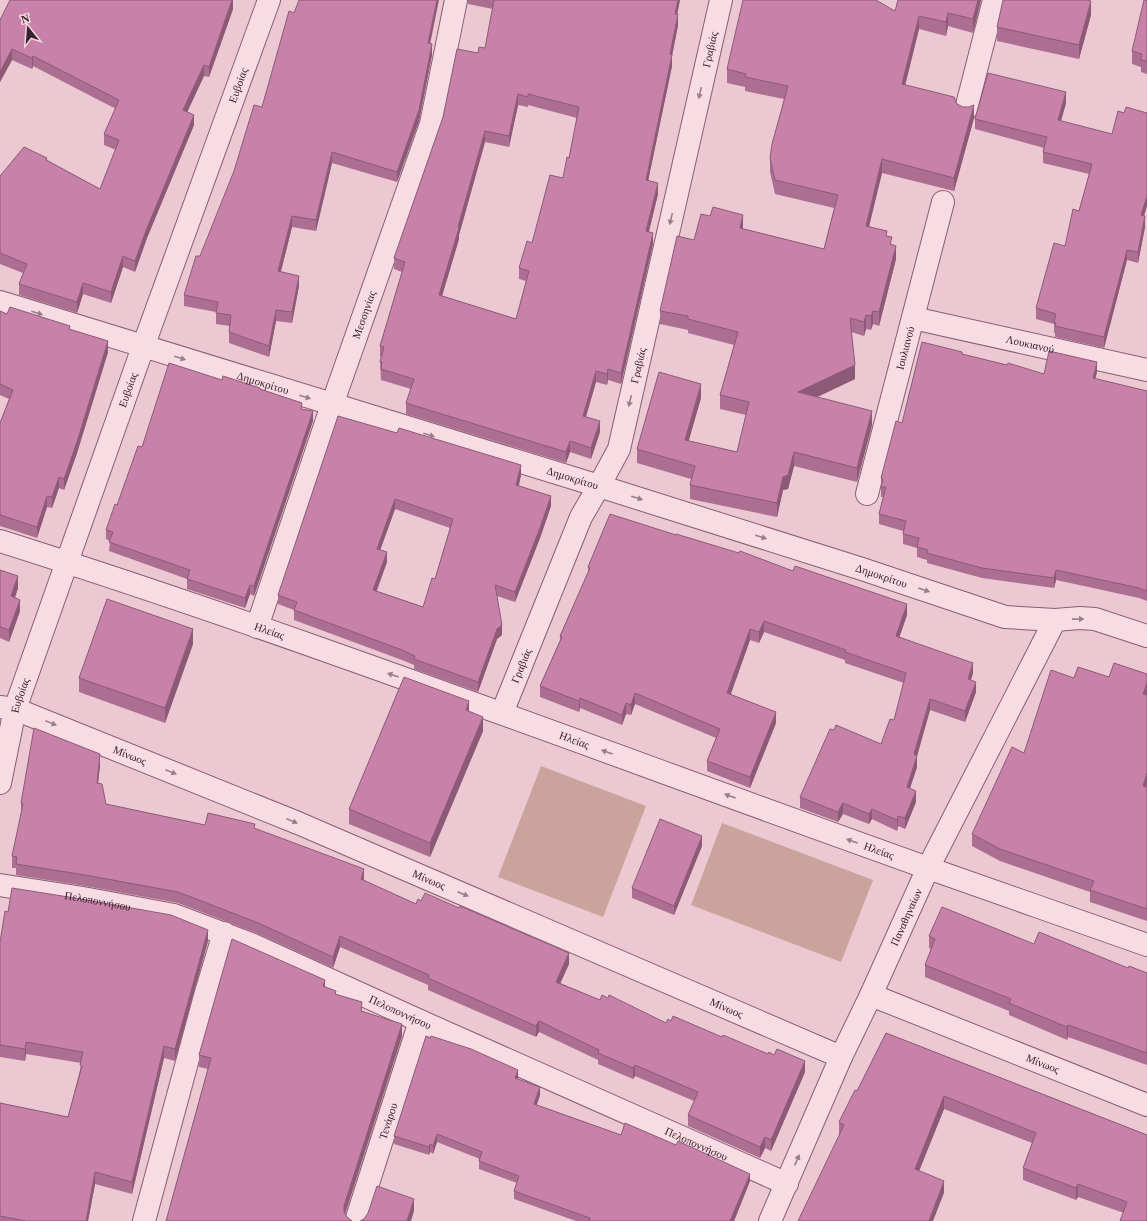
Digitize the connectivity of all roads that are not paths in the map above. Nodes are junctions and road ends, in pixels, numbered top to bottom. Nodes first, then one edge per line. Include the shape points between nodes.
1 (269, 0) edge
2 (456, 0) edge
3 (721, 0) edge
4 (994, 0) edge
5 (966, 110) edge
6 (944, 202) dead end
7 (0, 302) edge
8 (913, 318) junction
9 (143, 347) junction
10 (1147, 370) edge
11 (332, 405) junction
12 (600, 486) junction
13 (867, 494) dead end
14 (0, 542) edge
15 (67, 562) junction
16 (1055, 620) junction
17 (256, 627) junction
18 (1147, 636) edge
19 (7, 708) edge
20 (502, 713) junction
21 (0, 783) edge
22 (928, 868) junction
23 (0, 885) edge
24 (224, 933) junction
25 (1147, 945) edge
26 (871, 995) junction
27 (420, 1021) junction
28 (841, 1057) junction
29 (1147, 1105) edge
30 (786, 1184) junction
31 (144, 1221) edge
32 (356, 1221) edge
33 (770, 1221) edge

1 - 9 street, Ευβοίας
2 - 11 street, Μεσσηνίας via 431,124
3 -> 12 street, Γραβιάς via 619,449
4 - 5 street
6 - 8 street, Ιουλιανού
7 -> 9 street, Δημοκρίτου
8 - 10 street, Λουκιανού
8 - 13 street, Ιουλιανού
9 -> 11 street, Δημοκρίτου
9 - 15 street, Ευβοίας
11 -> 12 street, Δημοκρίτου
11 - 17 street, Μεσσηνίας
12 -> 16 street, Δημοκρίτου via 1005,617
12 - 20 street, Γραβιάς via 581,517
14 - 15 street, Ηλείας
15 - 17 street, Ηλείας
15 - 19 street, Ευβοίας
16 -> 18 street, Δημοκρίτου via 1095,619
16 - 22 street, Παναθηναίων
20 -> 17 street, Ηλείας
19 - 21 street, Ευβοίας
19 -> 28 street, Μίνωος via 298,823
22 -> 20 street, Ηλείας
22 - 25 street, Ηλείας
22 - 26 street, Παναθηναίων
23 - 24 street, Πελοποννήσου via 174,915
24 - 27 street, Πελοποννήσου
24 - 31 street
26 - 28 street, Παναθηναίων
26 - 29 street, Μίνωος
27 - 30 street, Πελοποννήσου
27 - 32 street, Τενάρου
30 -> 28 street, Παναθηναίων
30 - 33 street, Παναθηναίων

